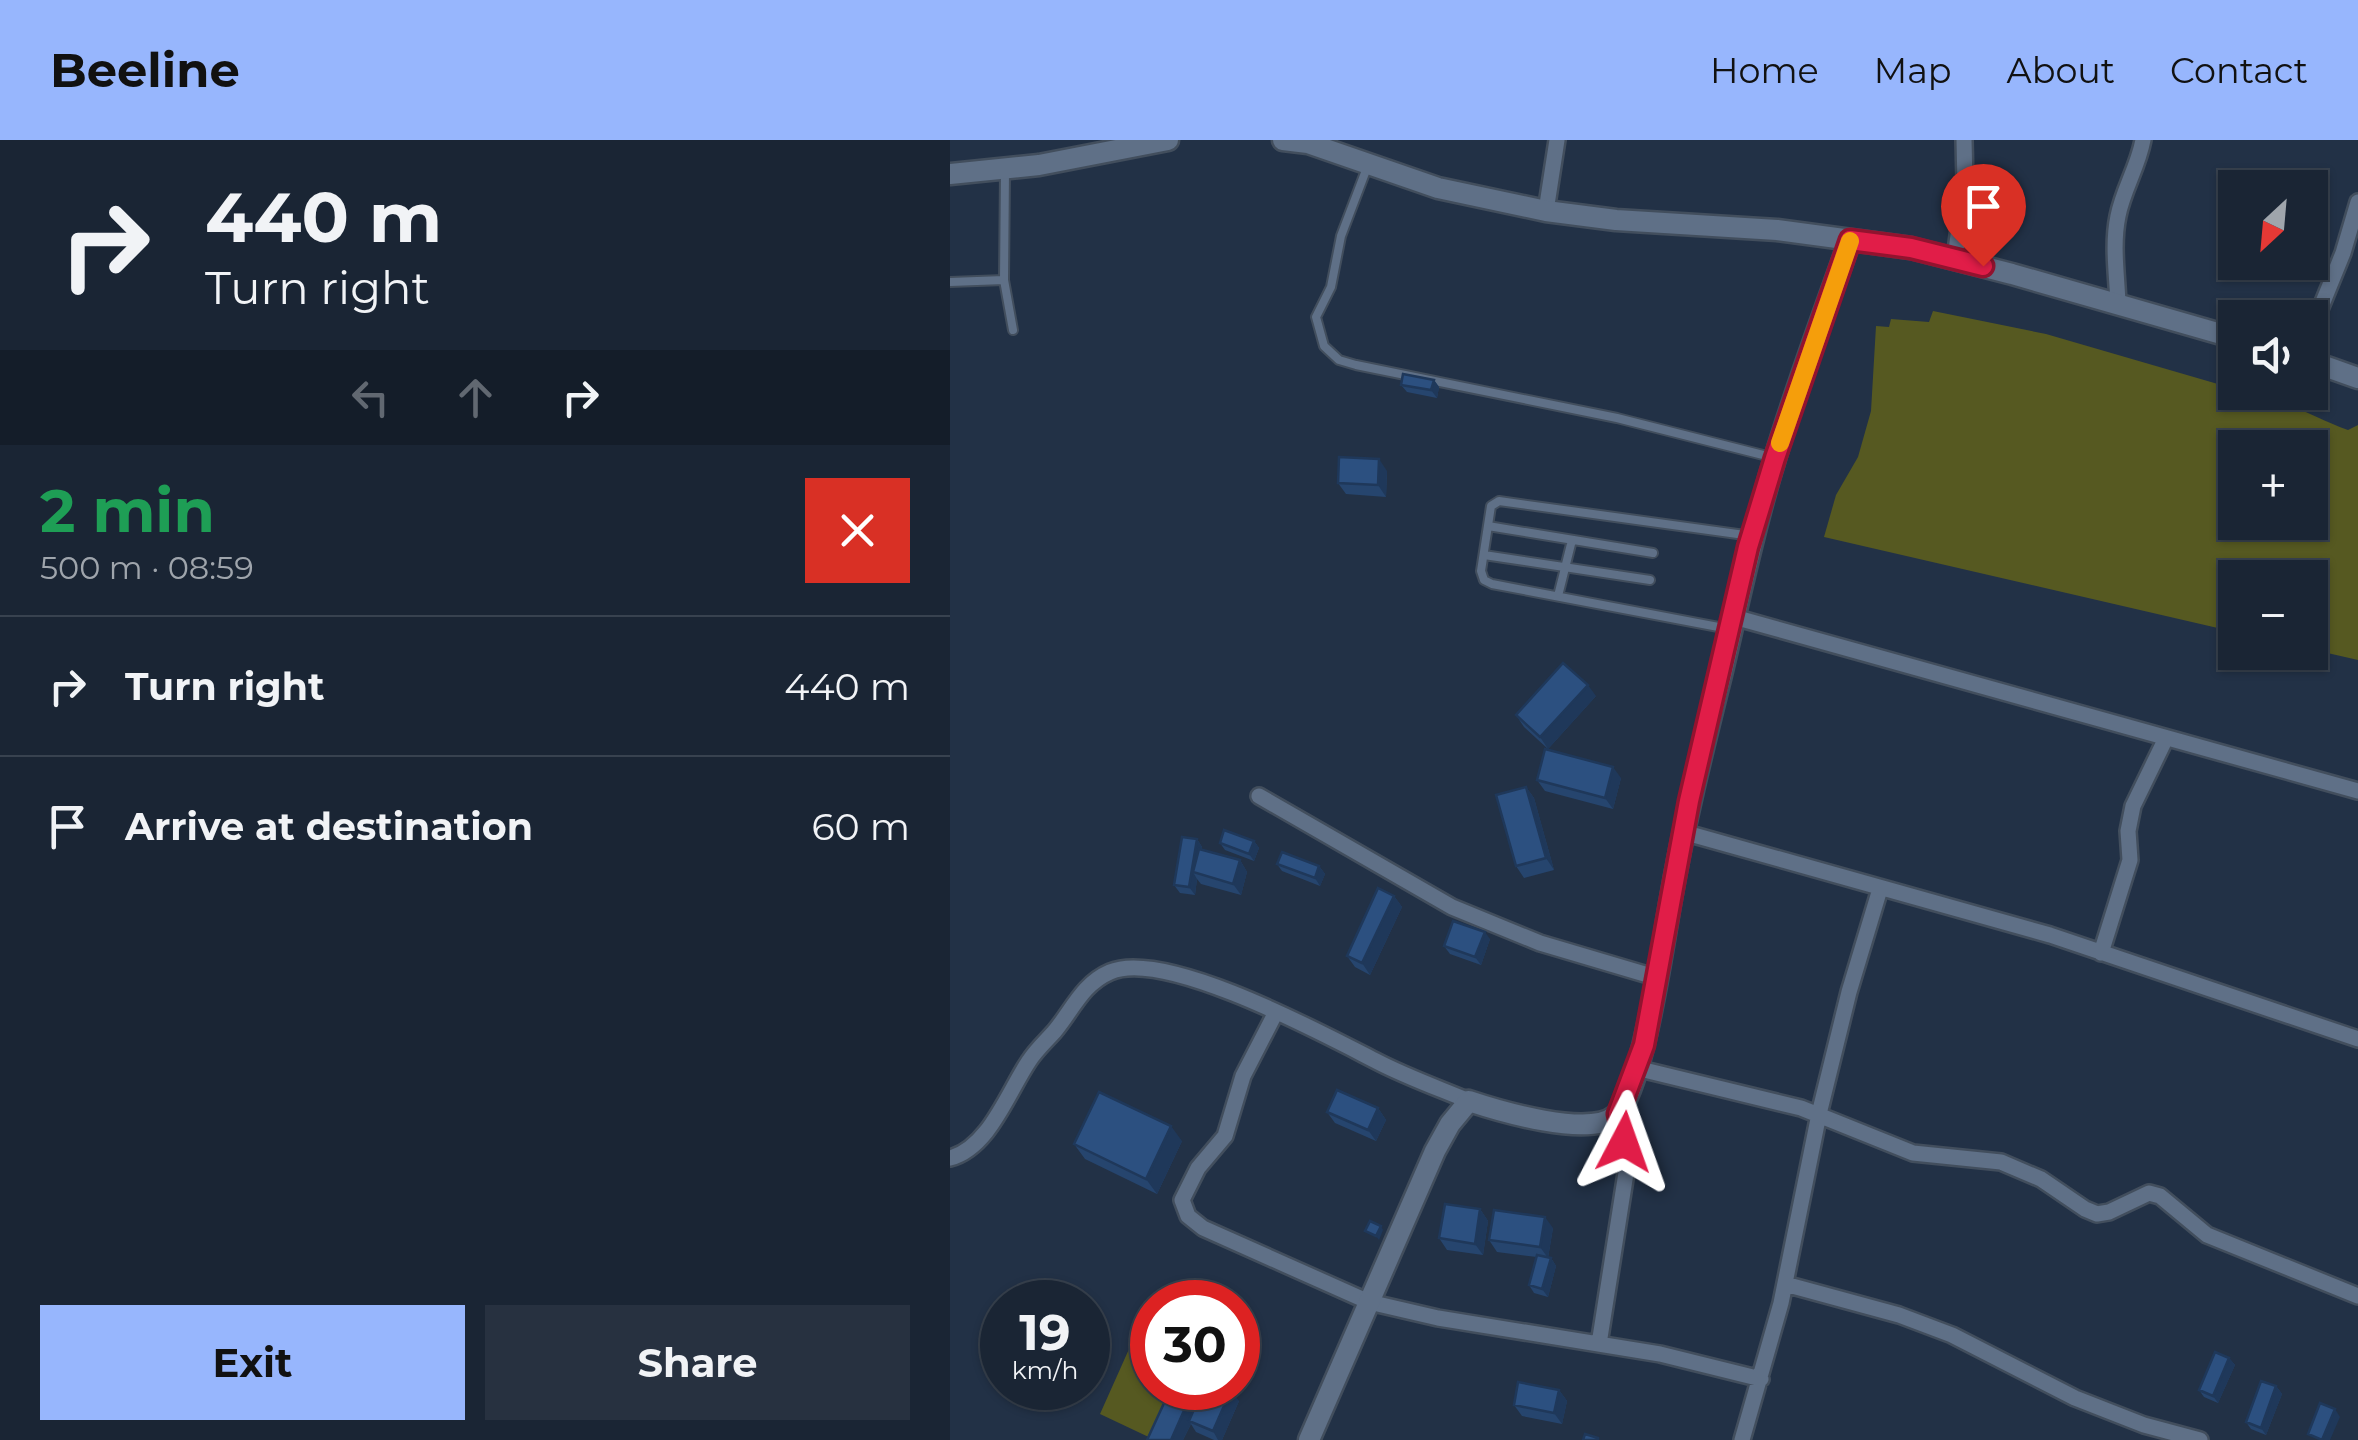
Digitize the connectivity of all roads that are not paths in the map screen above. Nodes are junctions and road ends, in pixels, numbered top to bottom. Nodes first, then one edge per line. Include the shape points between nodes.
1 (1168, 140) edge
2 (1282, 140) edge
3 (1557, 140) edge
4 (1964, 140) edge
5 (2143, 140) edge
6 (1368, 165) junction
7 (1006, 170) junction
8 (950, 174) edge
9 (2358, 202) edge
10 (1546, 210) junction
11 (1850, 240) junction
12 (1955, 258) junction
13 (1004, 280) junction
14 (950, 282) edge
15 (2324, 300) edge
16 (2118, 304) junction
17 (1012, 330) dead end
18 (2218, 333) edge
19 (2328, 367) edge
20 (2358, 378) edge
21 (1775, 458) junction
22 (1488, 526) junction
23 (1752, 536) junction
24 (1572, 540) junction
25 (1652, 553) dead end
26 (1484, 555) junction
27 (1564, 567) junction
28 (1650, 580) dead end
29 (1558, 596) junction
30 (1733, 623) junction
31 (2166, 738) junction
32 (2358, 791) edge
33 (1259, 796) dead end
34 (1683, 832) junction
35 (1880, 890) junction
36 (2102, 953) junction
37 (1658, 978) junction
38 (1276, 1012) junction
39 (2358, 1038) edge
40 (1636, 1068) junction
41 (1469, 1101) junction
42 (1618, 1114) junction
43 (1819, 1114) junction
44 (950, 1158) edge
45 (1785, 1284) junction
46 (2358, 1296) edge
47 (1369, 1302) junction
48 (1600, 1344) junction
49 (1761, 1379) junction
50 (1309, 1440) edge
51 (1742, 1440) edge
52 (2200, 1440) edge

1 - 7 street
2 - 6 street
3 - 10 street
4 - 12 street
5 - 16 street via 2118,212
6 - 10 street via 1438,188
6 - 21 lane via 1316,317 1330,353 1356,366 1617,418
7 - 8 street
7 - 13 lane
9 - 15 street
10 - 11 street
11 - 12 street
11 - 21 street
12 - 16 street
13 - 14 lane
13 - 17 lane
16 - 18 street
19 - 20 street
21 - 23 street
22 - 23 lane via 1491,506 1499,501
22 - 24 lane
22 - 26 lane
23 - 30 street
24 - 25 lane
24 - 27 lane
26 - 27 lane
26 - 29 lane via 1484,580
27 - 28 lane
27 - 29 lane
29 - 30 lane
30 - 31 street
30 - 34 street
31 - 32 street
31 - 36 street via 2133,806 2130,860
33 - 37 street via 1452,907 1540,943
34 - 35 street
34 - 37 street
35 - 36 street
35 - 43 street
36 - 39 street
37 - 40 street
38 - 41 street
38 - 44 street via 1162,971 1108,972 1086,987 1035,1051 980,1139
38 - 47 street via 1243,1076 1226,1136 1188,1184 1183,1209 1202,1228
40 - 42 street
40 - 43 street
41 - 42 street via 1551,1120 1602,1124
41 - 47 street via 1435,1151
42 - 48 street via 1626,1173
43 - 45 street
43 - 46 street via 1913,1154 2019,1168 2096,1214 2149,1193 2160,1196 2207,1235
45 - 49 street
45 - 52 street via 1899,1315 2075,1398
47 - 48 street
47 - 50 street
48 - 49 street
49 - 51 street

